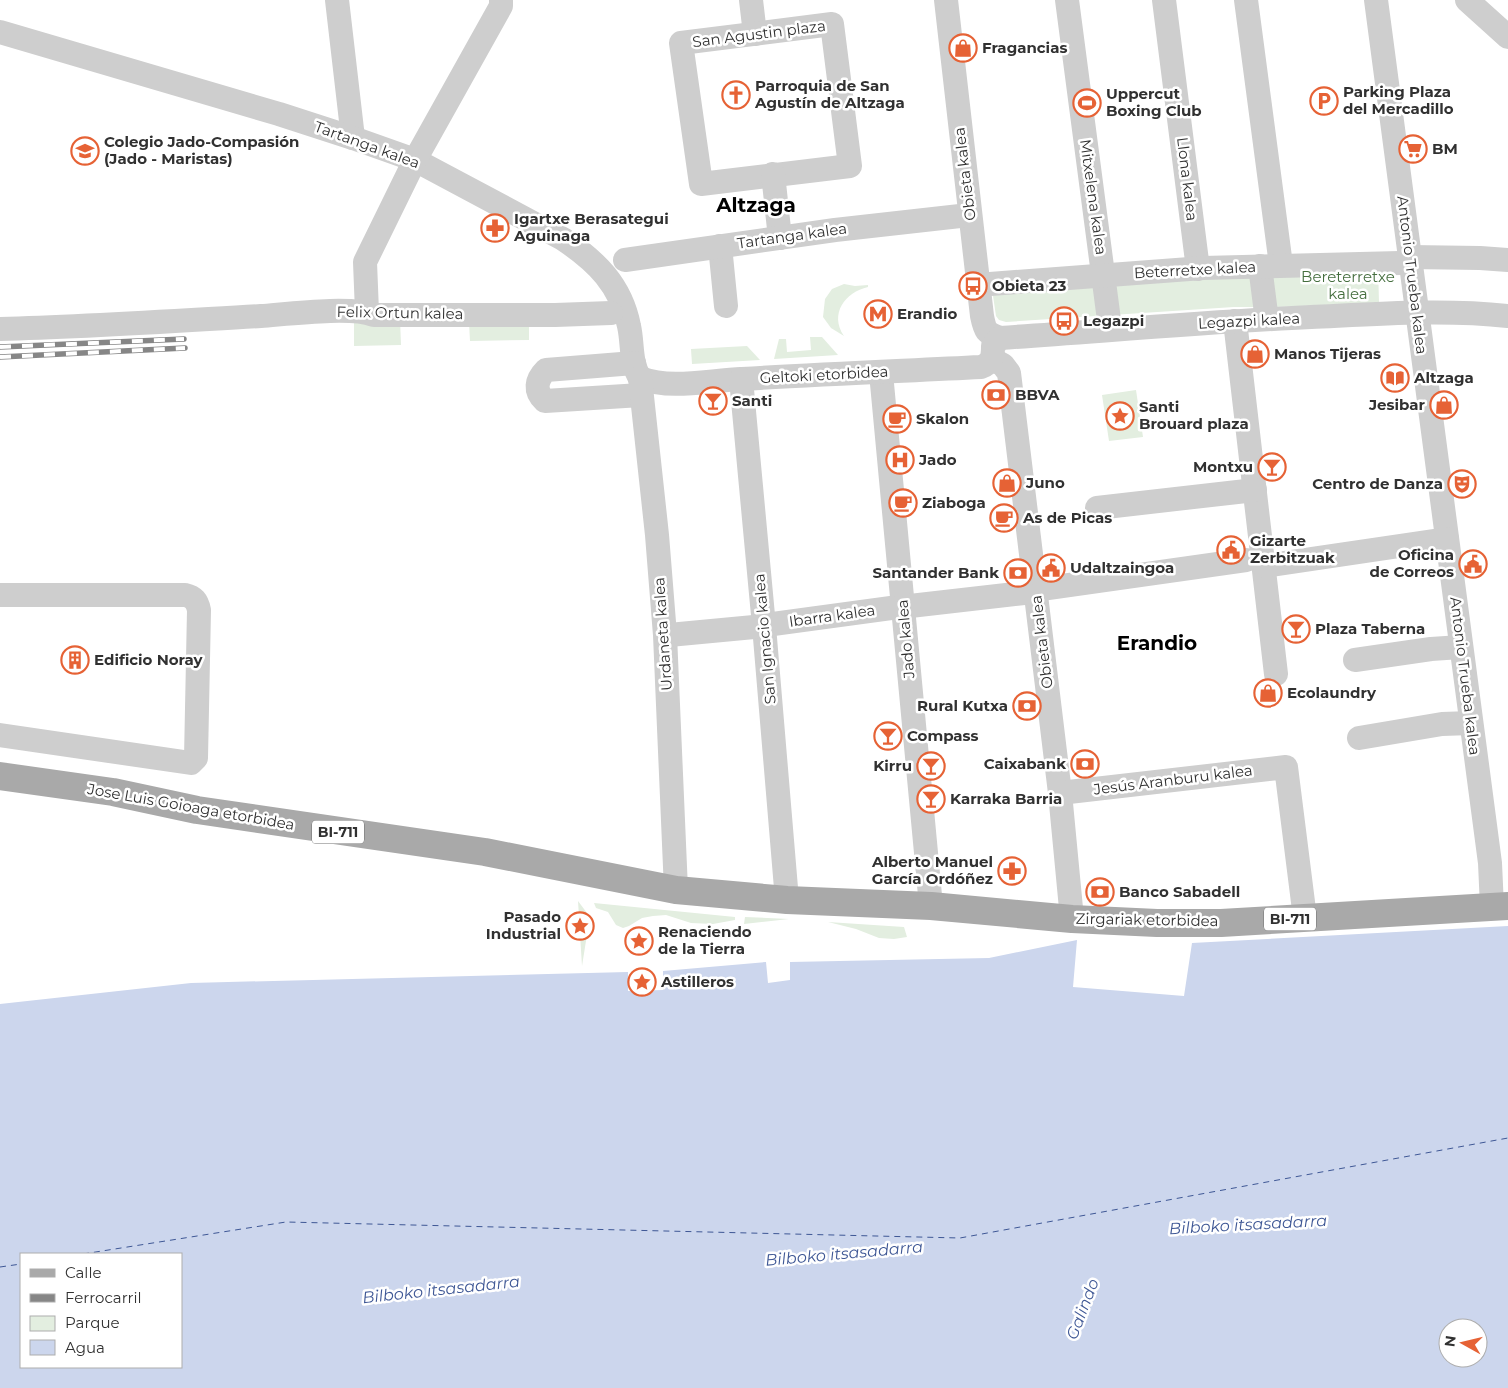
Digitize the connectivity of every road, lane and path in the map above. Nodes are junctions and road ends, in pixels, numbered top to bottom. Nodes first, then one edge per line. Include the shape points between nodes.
1 (338, 0) edge
2 (501, 0) edge
3 (751, 0) edge
4 (946, 0) edge
5 (1067, 0) edge
6 (1164, 0) edge
7 (1246, 0) edge
8 (1376, 0) edge
9 (1467, 0) edge
10 (0, 32) edge
11 (755, 34) junction
12 (1508, 38) edge
13 (353, 138) junction
14 (415, 160) junction
15 (773, 174) junction
16 (960, 216) dead end
17 (780, 238) junction
18 (720, 246) junction
19 (625, 260) dead end
20 (1405, 260) junction
21 (1508, 260) edge
22 (1270, 266) junction
23 (1198, 268) junction
24 (1104, 276) junction
25 (990, 284) dead end
26 (726, 306) dead end
27 (367, 312) junction
28 (1418, 312) junction
29 (611, 313) dead end
30 (1266, 313) dead end
31 (1508, 316) edge
32 (1109, 320) dead end
33 (1234, 321) junction
34 (0, 329) edge
35 (995, 347) junction
36 (881, 373) junction
37 (741, 378) junction
38 (638, 379) junction
39 (1255, 490) junction
40 (1097, 508) dead end
41 (1447, 539) junction
42 (1255, 563) junction
43 (0, 595) edge
44 (669, 634) dead end
45 (1461, 647) junction
46 (1356, 660) dead end
47 (1276, 674) dead end
48 (1471, 723) junction
49 (0, 735) edge
50 (1359, 738) dead end
51 (0, 776) edge
52 (1060, 793) junction
53 (676, 890) junction
54 (787, 900) junction
55 (931, 906) junction
56 (1500, 907) edge
57 (1071, 912) junction
58 (1305, 918) junction

1 - 13 street
2 - 14 street via 501,6
3 - 11 street
4 - 35 street, Obieta kalea via 982,316 984,328
5 - 24 street, Mitxelena kalea
6 - 23 street, Llona kalea
7 - 22 street
8 - 20 street, Antonio Trueba kalea
9 - 12 street
10 - 13 street, Tartanga kalea
11 - 15 street, San Agustin plaza via 681,43 701,184
11 - 15 street, San Agustin plaza via 832,24 850,166
13 - 14 street, Tartanga kalea
14 - 27 street via 365,262
14 - 38 street, Tartanga kalea via 563,239 583,253 614,286 629,325
15 - 17 street
16 - 17 street, Tartanga kalea
17 - 18 street, Tartanga kalea
18 - 19 street, Tartanga kalea
18 - 26 street
20 - 21 street
20 - 22 street, Beterretxe kalea
20 - 28 street, Antonio Trueba kalea
22 - 23 street, Beterretxe kalea
22 - 30 street
23 - 24 street, Beterretxe kalea
24 - 25 street, Beterretxe kalea
24 - 32 street, Mitxelena kalea
27 - 29 street, Felix Ortun kalea via 374,315
27 - 34 street, Felix Ortun kalea
28 - 31 street, Legazpi kalea
28 - 33 street, Legazpi kalea
28 - 41 street, Antonio Trueba kalea
33 - 35 street, Legazpi kalea
33 - 39 street
35 - 36 street, Geltoki etorbidea via 988,364 981,367
35 - 52 street, Obieta kalea via 1010,373
36 - 37 street, Geltoki etorbidea
36 - 55 street, Jado kalea
37 - 38 street, Geltoki etorbidea via 677,384
37 - 54 street, San Ignacio kalea
38 - 53 street, Urdaneta kalea via 657,535 665,635
39 - 40 street
39 - 42 street
41 - 42 street, Ibarra kalea
41 - 45 street, Antonio Trueba kalea
42 - 44 street, Ibarra kalea via 900,606 764,626
42 - 47 street
43 - 49 street via 185,594 197,602 199,610 196,758 191,763
45 - 46 street
45 - 48 street, Antonio Trueba kalea
48 - 50 street via 1442,724
48 - 56 street, Antonio Trueba kalea via 1490,863
51 - 53 main road, Jose Luis Goioaga etorbidea / BI-711 via 113,792 197,810 486,852
52 - 57 street, Obieta kalea
52 - 58 street, Jesús Aranburu kalea via 1286,767
53 - 54 main road, BI-711
54 - 55 main road, Zirgariak etorbidea / BI-711
55 - 57 main road, Zirgariak etorbidea / BI-711
56 - 58 main road, Zirgariak etorbidea / BI-711
57 - 58 main road, Zirgariak etorbidea / BI-711 via 1117,922 1194,923

